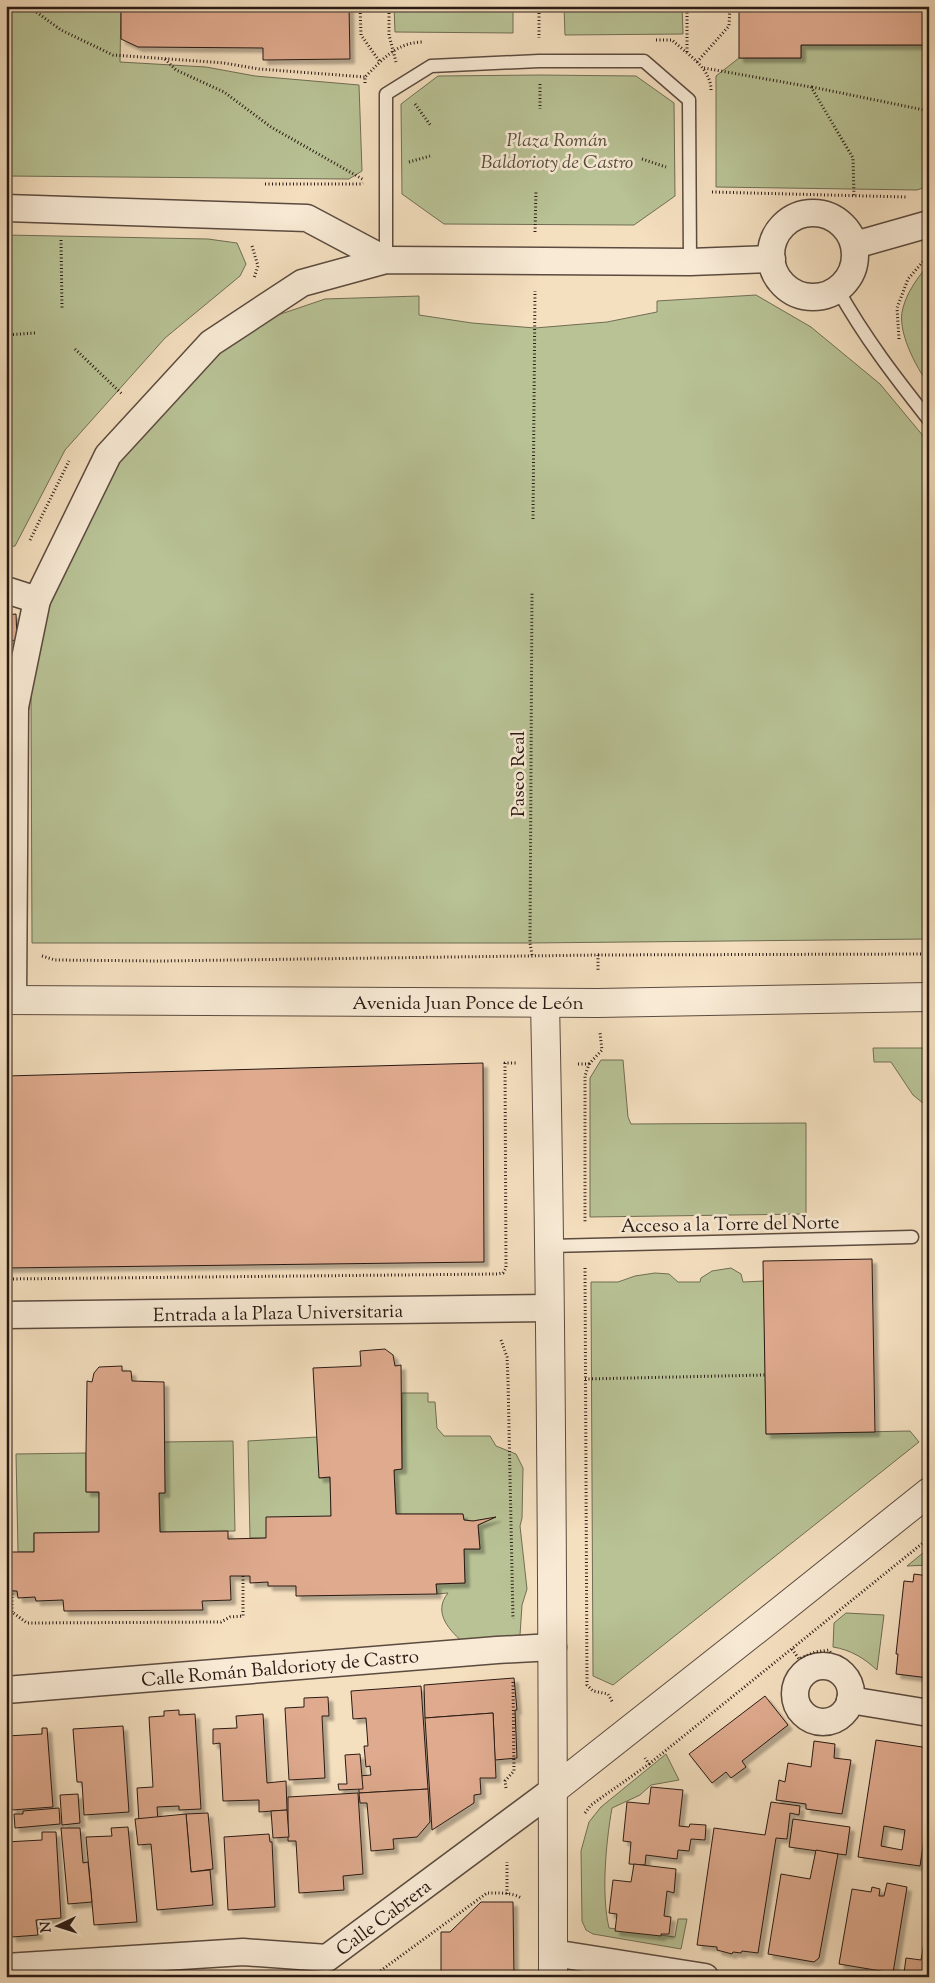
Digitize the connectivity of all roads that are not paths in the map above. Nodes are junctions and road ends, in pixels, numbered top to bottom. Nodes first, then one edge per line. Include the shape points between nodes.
1 (6, 208) edge
2 (929, 224) edge
3 (855, 245) junction
4 (772, 259) junction
5 (386, 260) junction
6 (690, 262) junction
7 (838, 290) junction
8 (929, 420) edge
9 (6, 590) edge
10 (37, 600) junction
11 (6, 679) edge
12 (15, 707) junction
13 (929, 997) edge
14 (10, 1000) edge
15 (545, 1003) junction
16 (912, 1237) dead end
17 (550, 1246) junction
18 (549, 1308) junction
19 (6, 1315) edge
20 (929, 1492) edge
21 (553, 1647) junction
22 (6, 1690) edge
23 (850, 1700) junction
24 (929, 1713) edge
25 (552, 1791) junction
26 (328, 1958) junction
27 (553, 1965) edge
28 (6, 1967) edge
29 (308, 1977) edge
30 (705, 1977) edge

1 - 5 street via 307,218
2 - 3 street
3 - 4 street via 847,229 835,218 803,213 788,221 776,234 771,249
3 - 7 street via 856,261 850,277
4 - 6 street
4 - 7 street via 779,281 792,293 807,298 824,297
5 - 6 street
5 - 6 lane via 386,94 431,66 644,61 689,100
5 - 10 street via 302,283 211,343 108,455
7 - 8 lane via 860,330
9 - 10 street
10 - 12 street
11 - 12 street
12 - 14 street via 14,955
13 - 15 street, Avenida Juan Ponce de León
14 - 15 street, Avenida Juan Ponce de León
15 - 17 street
16 - 17 lane, Acceso a la Torre del Norte
17 - 18 street
18 - 19 street, Entrada a la Plaza Universitaria
18 - 21 street
20 - 25 street
21 - 22 street, Calle Román Baldorioty de Castro
21 - 25 street
23 - 23 street via 841,1716 832,1721 813,1721 799,1709 795,1690 804,1673 812,1668 832,1667 845,1677 851,1692
23 - 24 street
25 - 26 street, Calle Cabrera
25 - 27 street
26 - 28 street, Calle Cabrera via 243,1952
26 - 29 street
27 - 30 street

